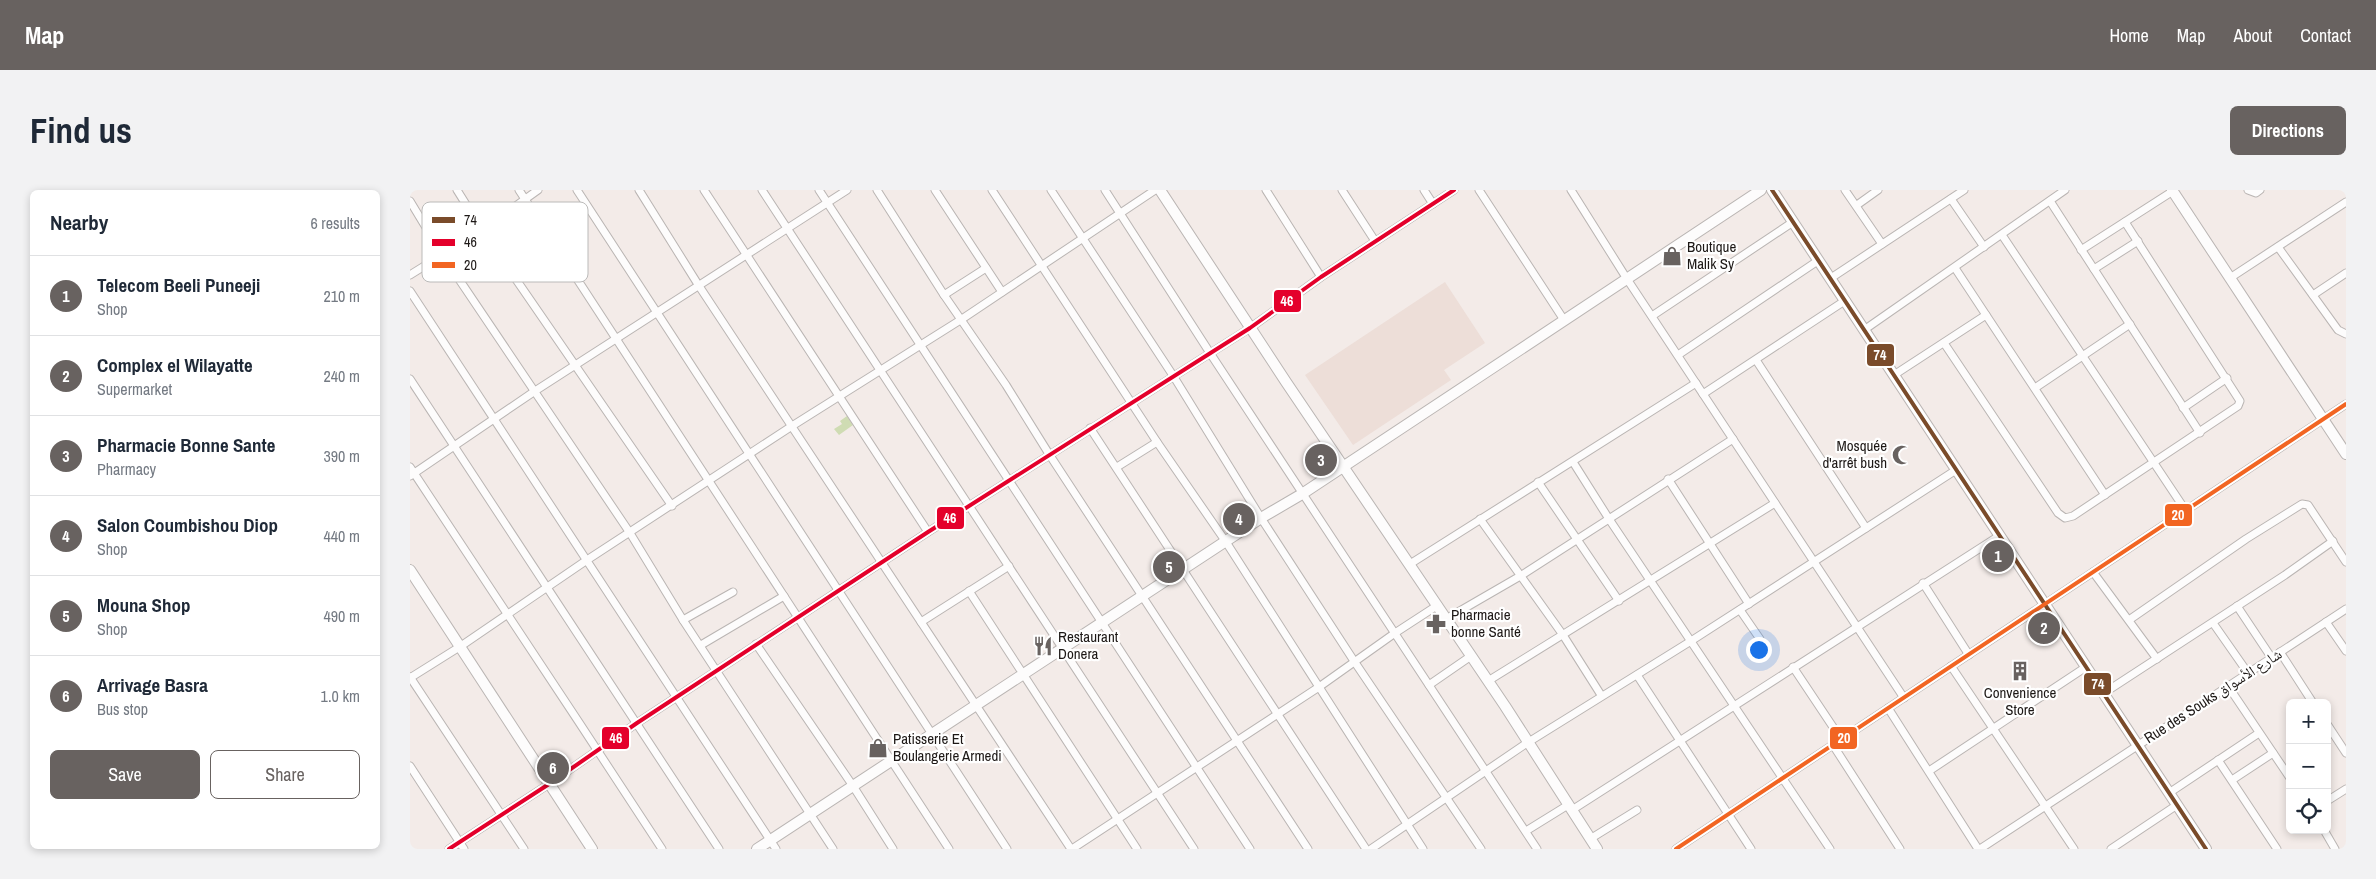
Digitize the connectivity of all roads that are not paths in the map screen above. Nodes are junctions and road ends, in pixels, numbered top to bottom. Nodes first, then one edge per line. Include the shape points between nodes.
1 (457, 190) edge
2 (519, 190) edge
3 (538, 190) edge
4 (576, 190) edge
5 (639, 190) edge
6 (704, 190) edge
7 (762, 190) edge
8 (819, 190) edge
9 (847, 190) edge
10 (877, 190) edge
11 (935, 190) edge
12 (992, 190) edge
13 (1051, 190) edge
14 (1106, 190) edge
15 (1154, 190) edge
16 (1160, 190) edge
17 (1266, 190) edge
18 (1342, 190) edge
19 (1424, 190) edge
20 (1454, 190) edge
21 (1479, 190) edge
22 (1571, 190) edge
23 (1761, 190) edge
24 (1772, 190) edge
25 (1846, 190) edge
26 (1878, 190) edge
27 (1964, 190) edge
28 (2065, 190) edge
29 (2248, 190) edge
30 (2260, 190) edge
31 (2172, 191) edge
32 (1951, 198) junction
33 (525, 199) junction
34 (410, 201) edge
35 (2050, 201) junction
36 (464, 202) edge
37 (521, 202) edge
38 (527, 202) edge
39 (584, 202) edge
40 (827, 202) junction
41 (2346, 202) edge
42 (1433, 204) junction
43 (1857, 205) junction
44 (588, 209) edge
45 (1120, 213) junction
46 (422, 221) edge
47 (1793, 222) junction
48 (2125, 222) junction
49 (787, 228) junction
50 (2002, 235) junction
51 (1082, 238) junction
52 (1375, 241) junction
53 (2138, 241) junction
54 (1882, 244) junction
55 (1984, 247) junction
56 (2278, 247) junction
57 (2081, 250) junction
58 (746, 256) junction
59 (1819, 260) junction
60 (1040, 266) junction
61 (422, 267) edge
62 (986, 268) junction
63 (1955, 268) junction
64 (2094, 269) junction
65 (2346, 273) edge
66 (410, 275) edge
67 (1321, 277) junction
68 (1627, 278) junction
69 (1831, 278) junction
70 (2230, 278) junction
71 (461, 282) edge
72 (518, 282) edge
73 (580, 282) edge
74 (699, 286) junction
75 (410, 291) edge
76 (1002, 292) junction
77 (944, 295) junction
78 (2313, 296) junction
79 (1846, 300) junction
80 (656, 314) junction
81 (1986, 315) junction
82 (1652, 316) junction
83 (962, 319) junction
84 (1564, 320) junction
85 (2130, 324) junction
86 (1250, 328) junction
87 (1864, 330) junction
88 (2346, 334) edge
89 (617, 338) junction
90 (1944, 343) junction
91 (921, 345) junction
92 (1210, 353) junction
93 (1678, 355) junction
94 (2082, 356) junction
95 (1756, 360) junction
96 (575, 365) junction
97 (881, 370) junction
98 (1174, 376) junction
99 (1894, 376) junction
100 (2227, 378) junction
101 (410, 379) edge
102 (1696, 383) junction
103 (2034, 388) junction
104 (535, 391) junction
105 (1703, 394) junction
106 (840, 396) junction
107 (1132, 403) junction
108 (2346, 404) edge
109 (2184, 408) junction
110 (494, 419) junction
111 (2324, 419) junction
112 (792, 426) junction
113 (1090, 428) junction
114 (2200, 433) junction
115 (1733, 438) junction
116 (1157, 442) junction
117 (455, 446) junction
118 (751, 454) junction
119 (1049, 454) junction
120 (2346, 454) edge
121 (1572, 462) junction
122 (2154, 463) junction
123 (1344, 466) junction
124 (1117, 467) junction
125 (1956, 470) junction
126 (411, 472) edge
127 (1668, 479) junction
128 (710, 480) junction
129 (1008, 481) junction
130 (1538, 482) junction
131 (1302, 494) junction
132 (2105, 495) junction
133 (1775, 503) junction
134 (672, 506) junction
135 (970, 506) junction
136 (2186, 510) junction
137 (1262, 518) junction
138 (1480, 519) junction
139 (1608, 519) junction
140 (1866, 528) junction
141 (928, 532) junction
142 (630, 534) junction
143 (1999, 536) junction
144 (1576, 540) junction
145 (2333, 541) junction
146 (1226, 542) junction
147 (1710, 544) junction
148 (588, 560) junction
149 (881, 562) junction
150 (1814, 562) junction
151 (2346, 562) edge
152 (1410, 564) junction
153 (1009, 566) junction
154 (410, 570) edge
155 (1184, 570) junction
156 (2093, 572) junction
157 (1522, 575) junction
158 (1652, 581) junction
159 (1922, 583) junction
160 (547, 588) junction
161 (837, 591) junction
162 (733, 592) dead end
163 (969, 592) junction
164 (784, 596) junction
165 (1143, 597) junction
166 (1619, 601) junction
167 (1749, 604) junction
168 (2045, 604) junction
169 (1438, 605) junction
170 (2237, 606) junction
171 (2346, 609) edge
172 (1740, 610) junction
173 (508, 614) junction
174 (798, 618) junction
175 (1446, 619) junction
176 (683, 620) junction
177 (2129, 620) junction
178 (921, 622) junction
179 (2326, 622) junction
180 (1103, 623) junction
181 (2213, 623) junction
182 (1858, 626) junction
183 (1395, 633) junction
184 (1563, 635) junction
185 (1760, 639) dead end
186 (1691, 641) junction
187 (756, 644) junction
188 (701, 645) junction
189 (461, 646) junction
190 (1063, 649) junction
191 (2346, 651) edge
192 (2280, 652) junction
193 (1969, 655) junction
194 (1471, 656) junction
195 (2271, 657) junction
196 (2157, 659) junction
197 (1354, 661) junction
198 (1951, 666) junction
199 (1793, 667) junction
200 (2086, 667) junction
201 (717, 671) junction
202 (2248, 673) junction
203 (1637, 674) junction
204 (1024, 675) junction
205 (410, 677) edge
206 (1488, 681) junction
207 (1428, 685) junction
208 (2228, 686) junction
209 (1319, 687) junction
210 (2104, 694) junction
211 (1601, 695) junction
212 (678, 696) junction
213 (1904, 698) junction
214 (2310, 699) edge
215 (1734, 705) junction
216 (976, 706) junction
217 (1888, 708) junction
218 (1279, 713) junction
219 (637, 723) junction
220 (1993, 729) junction
221 (2331, 730) edge
222 (934, 733) junction
223 (2259, 733) junction
224 (1841, 739) junction
225 (1679, 740) junction
226 (1237, 741) junction
227 (1527, 743) junction
228 (1833, 744) junction
229 (2138, 745) junction
230 (596, 750) junction
231 (2273, 753) junction
232 (2346, 754) edge
233 (2218, 760) junction
234 (892, 761) junction
235 (410, 766) edge
236 (1197, 767) junction
237 (1486, 770) junction
238 (1929, 772) junction
239 (2286, 772) edge
240 (1783, 778) junction
241 (2232, 780) junction
242 (549, 784) junction
243 (854, 786) junction
244 (2346, 789) edge
245 (1158, 793) junction
246 (2169, 793) junction
247 (1448, 797) junction
248 (2331, 798) edge
249 (2177, 805) junction
250 (2046, 807) junction
251 (1570, 808) junction
252 (1636, 810) dead end
253 (810, 814) junction
254 (1728, 814) junction
255 (502, 815) junction
256 (1118, 819) junction
257 (1407, 824) junction
258 (1526, 831) junction
259 (2326, 834) edge
260 (1590, 839) junction
261 (773, 845) edge
262 (462, 846) edge
263 (1984, 848) edge
264 (449, 849) edge
265 (524, 849) edge
266 (592, 849) edge
267 (662, 849) edge
268 (719, 849) edge
269 (757, 849) edge
270 (833, 849) edge
271 (893, 849) edge
272 (948, 849) edge
273 (1007, 849) edge
274 (1072, 849) edge
275 (1137, 849) edge
276 (1194, 849) edge
277 (1250, 849) edge
278 (1308, 849) edge
279 (1366, 849) edge
280 (1371, 849) edge
281 (1423, 849) edge
282 (1481, 849) edge
283 (1537, 849) edge
284 (1597, 849) edge
285 (1676, 849) edge
286 (1751, 849) edge
287 (1830, 849) edge
288 (1900, 849) edge
289 (2074, 849) edge
290 (2111, 849) edge
291 (2206, 849) edge
292 (2277, 849) edge
293 (2335, 849) edge

1 - 36 street
2 - 33 street
3 - 33 street
4 - 39 street
5 - 74 street
6 - 58 street
7 - 49 street
8 - 40 street
9 - 40 street
10 - 77 street
11 - 62 street
12 - 60 street
13 - 51 street
14 - 45 street
15 - 45 street
16 - 86 street
17 - 67 street
18 - 52 street
19 - 42 street
20 - 42 street
21 - 84 street
22 - 68 street
23 - 68 street
24 - 47 street
25 - 43 street
26 - 43 street
27 - 32 street
28 - 35 street
29 - 30 street via 2256,193
31 - 48 street
31 - 70 street
32 - 54 street
32 - 55 street
33 - 37 street
33 - 38 street
34 - 46 street
35 - 50 street
35 - 57 street
40 - 49 street
40 - 91 street
41 - 56 street
42 - 52 street
43 - 54 street
44 - 80 street
45 - 51 street
45 - 92 street
47 - 59 street
47 - 82 street
48 - 53 street
48 - 57 street
49 - 58 street
49 - 97 street
50 - 55 street
50 - 94 street
51 - 60 street
51 - 98 street
52 - 67 street
53 - 64 street
53 - 100 street
54 - 69 street
55 - 63 street
56 - 70 street
56 - 78 street
57 - 64 street
58 - 74 street
58 - 106 street
59 - 69 street
59 - 93 street
60 - 76 street
60 - 107 street
61 - 66 street
62 - 76 street
62 - 77 street
63 - 81 street
63 - 87 street
64 - 85 street
65 - 78 street
67 - 86 street
68 - 82 street
68 - 84 street
69 - 79 street
70 - 111 street
71 - 104 street
72 - 96 street
73 - 89 street
74 - 80 street
74 - 112 street
75 - 110 street
76 - 83 street
77 - 83 street
78 - 88 street via 2338,330
79 - 87 street
79 - 95 street
80 - 89 street
80 - 118 street
81 - 90 street
81 - 103 street
82 - 93 street
83 - 91 street
83 - 119 street
84 - 123 street
85 - 94 street
85 - 109 street
86 - 92 street
86 - 123 street
87 - 99 street
89 - 96 street
89 - 128 street
90 - 99 street
90 - 132 street via 2060,516 2073,516
91 - 97 street
91 - 129 street
92 - 98 street
92 - 131 street
93 - 102 street
94 - 103 street
94 - 122 street
95 - 105 street
95 - 140 street
96 - 104 street
96 - 134 street
97 - 106 street
97 - 135 street
98 - 107 street
98 - 137 street
99 - 125 street
100 - 109 street
100 - 114 street via 2240,404
101 - 117 street
102 - 105 street
102 - 121 street
103 - 132 street
104 - 110 street
104 - 142 street
105 - 115 street
106 - 112 street
106 - 141 street
107 - 113 street
107 - 116 street
108 - 111 street
109 - 114 street
110 - 117 street
110 - 148 street
111 - 120 street
111 - 136 street
112 - 118 street
112 - 149 street
113 - 119 street
113 - 124 street
114 - 122 street
115 - 127 street
115 - 133 street
116 - 124 street
116 - 146 street
117 - 126 street
117 - 160 street
118 - 128 street
118 - 161 street
119 - 129 street
119 - 165 street
121 - 130 street
121 - 139 street
122 - 132 street
122 - 136 street
123 - 131 street
123 - 152 street
124 - 155 street
125 - 140 street
125 - 143 street
126 - 173 street
127 - 139 street
127 - 147 street
128 - 134 street
128 - 164 street
129 - 135 street
129 - 180 street
130 - 138 street
130 - 144 street
131 - 137 street
131 - 183 street
133 - 147 street
133 - 150 street
134 - 142 street
135 - 141 street
135 - 153 street
136 - 156 street
137 - 146 street
137 - 197 street
138 - 152 street
138 - 157 street
139 - 144 street
139 - 158 street
140 - 150 street
141 - 149 street
142 - 148 street
142 - 176 street
143 - 159 street
143 - 168 street
144 - 157 street
144 - 166 street
145 - 151 street
145 - 170 street
145 - 177 street via 2308,506 2299,505
146 - 155 street
146 - 209 street
147 - 158 street
147 - 167 street
148 - 160 street
148 - 212 street
149 - 161 street
149 - 178 street
150 - 167 street
150 - 182 street
152 - 169 street
153 - 163 street
153 - 190 street
154 - 189 street
155 - 165 street
155 - 218 street
156 - 168 street
156 - 177 street
157 - 175 street
157 - 184 street
158 - 166 street
158 - 186 street
159 - 182 street
159 - 193 street
160 - 173 street
160 - 219 street
161 - 174 street
161 - 222 street
162 - 176 street
163 - 178 street
163 - 204 street
164 - 174 street
164 - 188 street
165 - 180 street
165 - 226 street
166 - 184 street
167 - 172 street
168 - 193 street
168 - 200 street
169 - 175 street
169 - 183 street
170 - 181 street
170 - 195 street
171 - 179 street, Rue des Souks شارع الأسواق
172 - 185 street
172 - 186 street
173 - 189 street
173 - 230 street
174 - 187 street
174 - 234 street
175 - 194 street
176 - 188 street
177 - 196 street
178 - 216 street
179 - 191 street
179 - 192 street, Rue des Souks شارع الأسواق
180 - 190 street
180 - 236 street
181 - 196 street
181 - 202 street
182 - 199 street
182 - 213 street
183 - 197 street
183 - 207 street
184 - 206 street
184 - 211 street
186 - 203 street
186 - 215 street
187 - 201 street
187 - 243 street
188 - 201 street
189 - 205 street
189 - 242 street
190 - 204 street
190 - 245 street
192 - 195 street, Rue des Souks شارع الأسواق
192 - 214 street
193 - 198 street
194 - 206 street
194 - 207 street
195 - 202 street, Rue des Souks شارع الأسواق
196 - 210 street
197 - 209 street
197 - 247 street
198 - 213 street
198 - 220 street
199 - 215 street
199 - 224 street
200 - 210 street
200 - 220 street
201 - 212 street
201 - 253 street
202 - 208 street, Rue des Souks شارع الأسواق
203 - 211 street
203 - 225 street
204 - 216 street
204 - 256 street
205 - 255 street
206 - 227 street
207 - 237 street
208 - 223 street
208 - 229 street, Rue des Souks شارع الأسواق
209 - 218 street
209 - 257 street
210 - 229 street
211 - 227 street
212 - 219 street
212 - 261 street
213 - 217 street
215 - 225 street
215 - 240 street
216 - 222 street
216 - 274 street
217 - 224 street
217 - 238 street
218 - 226 street
218 - 279 street
219 - 230 street
219 - 268 street
220 - 238 street
220 - 250 street
221 - 232 street
222 - 234 street
222 - 273 street
223 - 231 street
223 - 233 street
224 - 228 street
225 - 251 street
225 - 254 street
226 - 236 street
226 - 278 street
227 - 237 street
227 - 251 street
228 - 240 street
228 - 288 street
229 - 246 street
229 - 250 street, Rue des Souks شارع الأسواق
230 - 242 street
230 - 267 street
231 - 239 street
231 - 241 street
233 - 241 street
233 - 246 street
234 - 243 street
234 - 272 street
235 - 262 street
236 - 245 street
236 - 277 street
237 - 247 street
237 - 258 street
238 - 263 street
240 - 254 street
240 - 287 street
241 - 292 street
242 - 255 street
242 - 266 street
243 - 253 street
243 - 271 street
244 - 248 street
245 - 256 street
245 - 276 street
246 - 249 street
247 - 257 street
247 - 282 street
249 - 290 street
249 - 291 street
250 - 263 street, Rue des Souks شارع الأسواق
250 - 289 street
251 - 258 street
251 - 260 street
252 - 260 street
253 - 261 street
253 - 270 street
254 - 285 street
254 - 286 street
255 - 262 street
255 - 265 street
256 - 274 street
256 - 275 street
257 - 280 street
257 - 281 street
258 - 283 street
259 - 293 street
260 - 284 street
261 - 269 street
262 - 264 street

